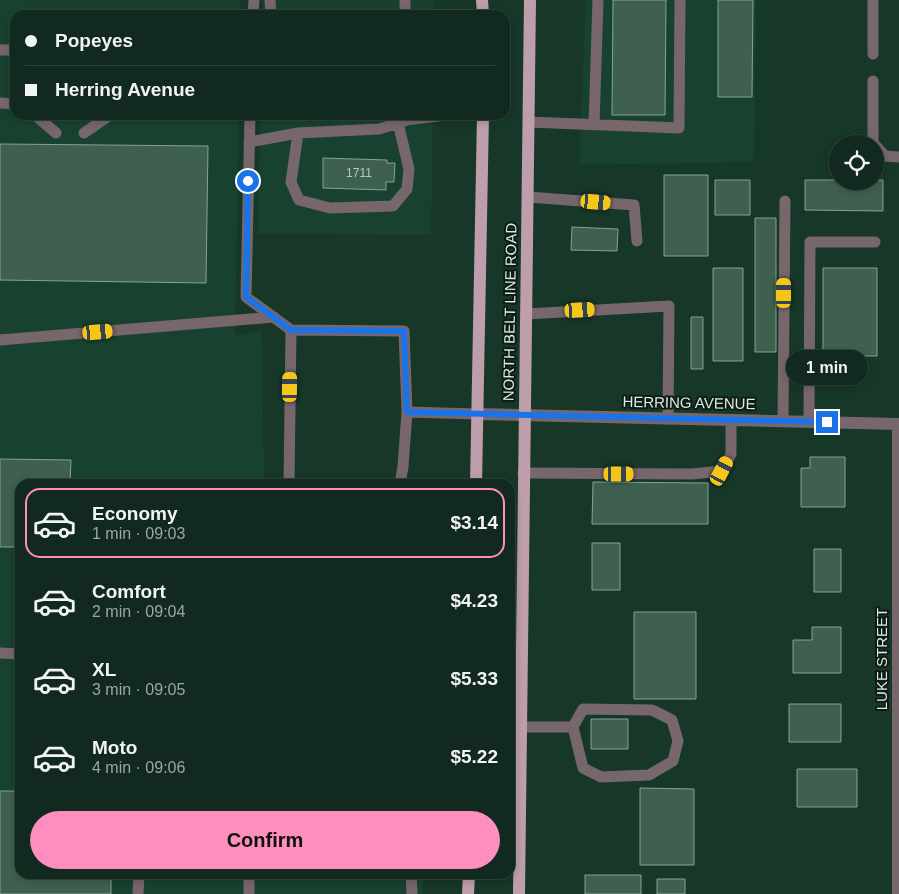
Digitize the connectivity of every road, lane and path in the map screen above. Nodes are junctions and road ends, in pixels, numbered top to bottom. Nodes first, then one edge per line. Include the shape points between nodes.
1 (530, 0) edge
2 (598, 0) edge
3 (680, 0) edge
4 (873, 0) edge
5 (873, 54) dead end
6 (873, 81) dead end
7 (42, 120) edge
8 (103, 120) edge
9 (250, 120) edge
10 (401, 120) edge
11 (403, 120) edge
12 (483, 120) edge
13 (529, 122) junction
14 (594, 125) junction
15 (56, 133) dead end
16 (84, 133) dead end
17 (298, 133) junction
18 (873, 135) edge
19 (249, 142) junction
20 (884, 155) edge
21 (899, 157) edge
22 (528, 197) junction
23 (785, 201) dead end
24 (637, 241) dead end
25 (876, 242) dead end
26 (526, 314) junction
27 (274, 317) junction
28 (291, 330) junction
29 (0, 340) edge
30 (407, 412) junction
31 (478, 414) junction
32 (524, 416) junction
33 (668, 419) junction
34 (731, 420) junction
35 (783, 421) junction
36 (809, 422) junction
37 (898, 424) edge
38 (523, 473) junction
39 (289, 479) edge
40 (401, 479) edge
41 (476, 479) edge
42 (0, 654) edge
43 (15, 654) edge
44 (516, 698) edge
45 (520, 726) junction
46 (573, 727) junction
47 (139, 879) edge
48 (249, 879) edge
49 (412, 879) edge
50 (468, 879) edge
51 (138, 894) edge
52 (249, 894) edge
53 (412, 894) edge
54 (468, 894) edge
55 (519, 894) edge
56 (898, 894) edge

1 - 13 main road, NORTH BELT LINE ROAD
2 - 14 lane
3 - 14 lane via 679,128
4 - 5 lane
6 - 18 lane
7 - 15 lane
8 - 16 lane
9 - 19 lane
10 - 17 lane via 379,129
11 - 17 lane via 409,169 407,189 393,206 330,208 299,200 292,182
12 - 31 main road, NORTH BELT LINE ROAD
13 - 14 lane
13 - 22 main road, NORTH BELT LINE ROAD
17 - 19 lane
19 - 27 lane via 246,297
20 - 21 lane
22 - 24 lane via 634,205
22 - 26 main road, NORTH BELT LINE ROAD
23 - 35 lane
25 - 36 lane via 810,242
26 - 32 main road, NORTH BELT LINE ROAD
26 - 33 lane via 669,306
27 - 28 lane
27 - 29 lane
28 - 30 lane via 404,331
28 - 39 lane
30 - 31 lane
30 - 40 lane
31 - 32 street, HERRING AVENUE
31 - 41 main road, NORTH BELT LINE ROAD
32 - 33 street, HERRING AVENUE
32 - 38 main road, NORTH BELT LINE ROAD
33 - 34 street, HERRING AVENUE
34 - 35 street, HERRING AVENUE
34 - 38 lane via 731,454 722,471 692,474
35 - 36 street, HERRING AVENUE
36 - 37 street, HERRING AVENUE
37 - 56 street, LUKE STREET
38 - 44 main road, NORTH BELT LINE ROAD
42 - 43 lane
44 - 45 main road, NORTH BELT LINE ROAD
45 - 46 lane
45 - 55 main road, NORTH BELT LINE ROAD
46 - 46 lane via 583,768 601,777 649,775 673,761 678,741 672,720 652,710 583,709
47 - 51 lane
48 - 52 lane
49 - 53 lane
50 - 54 main road

